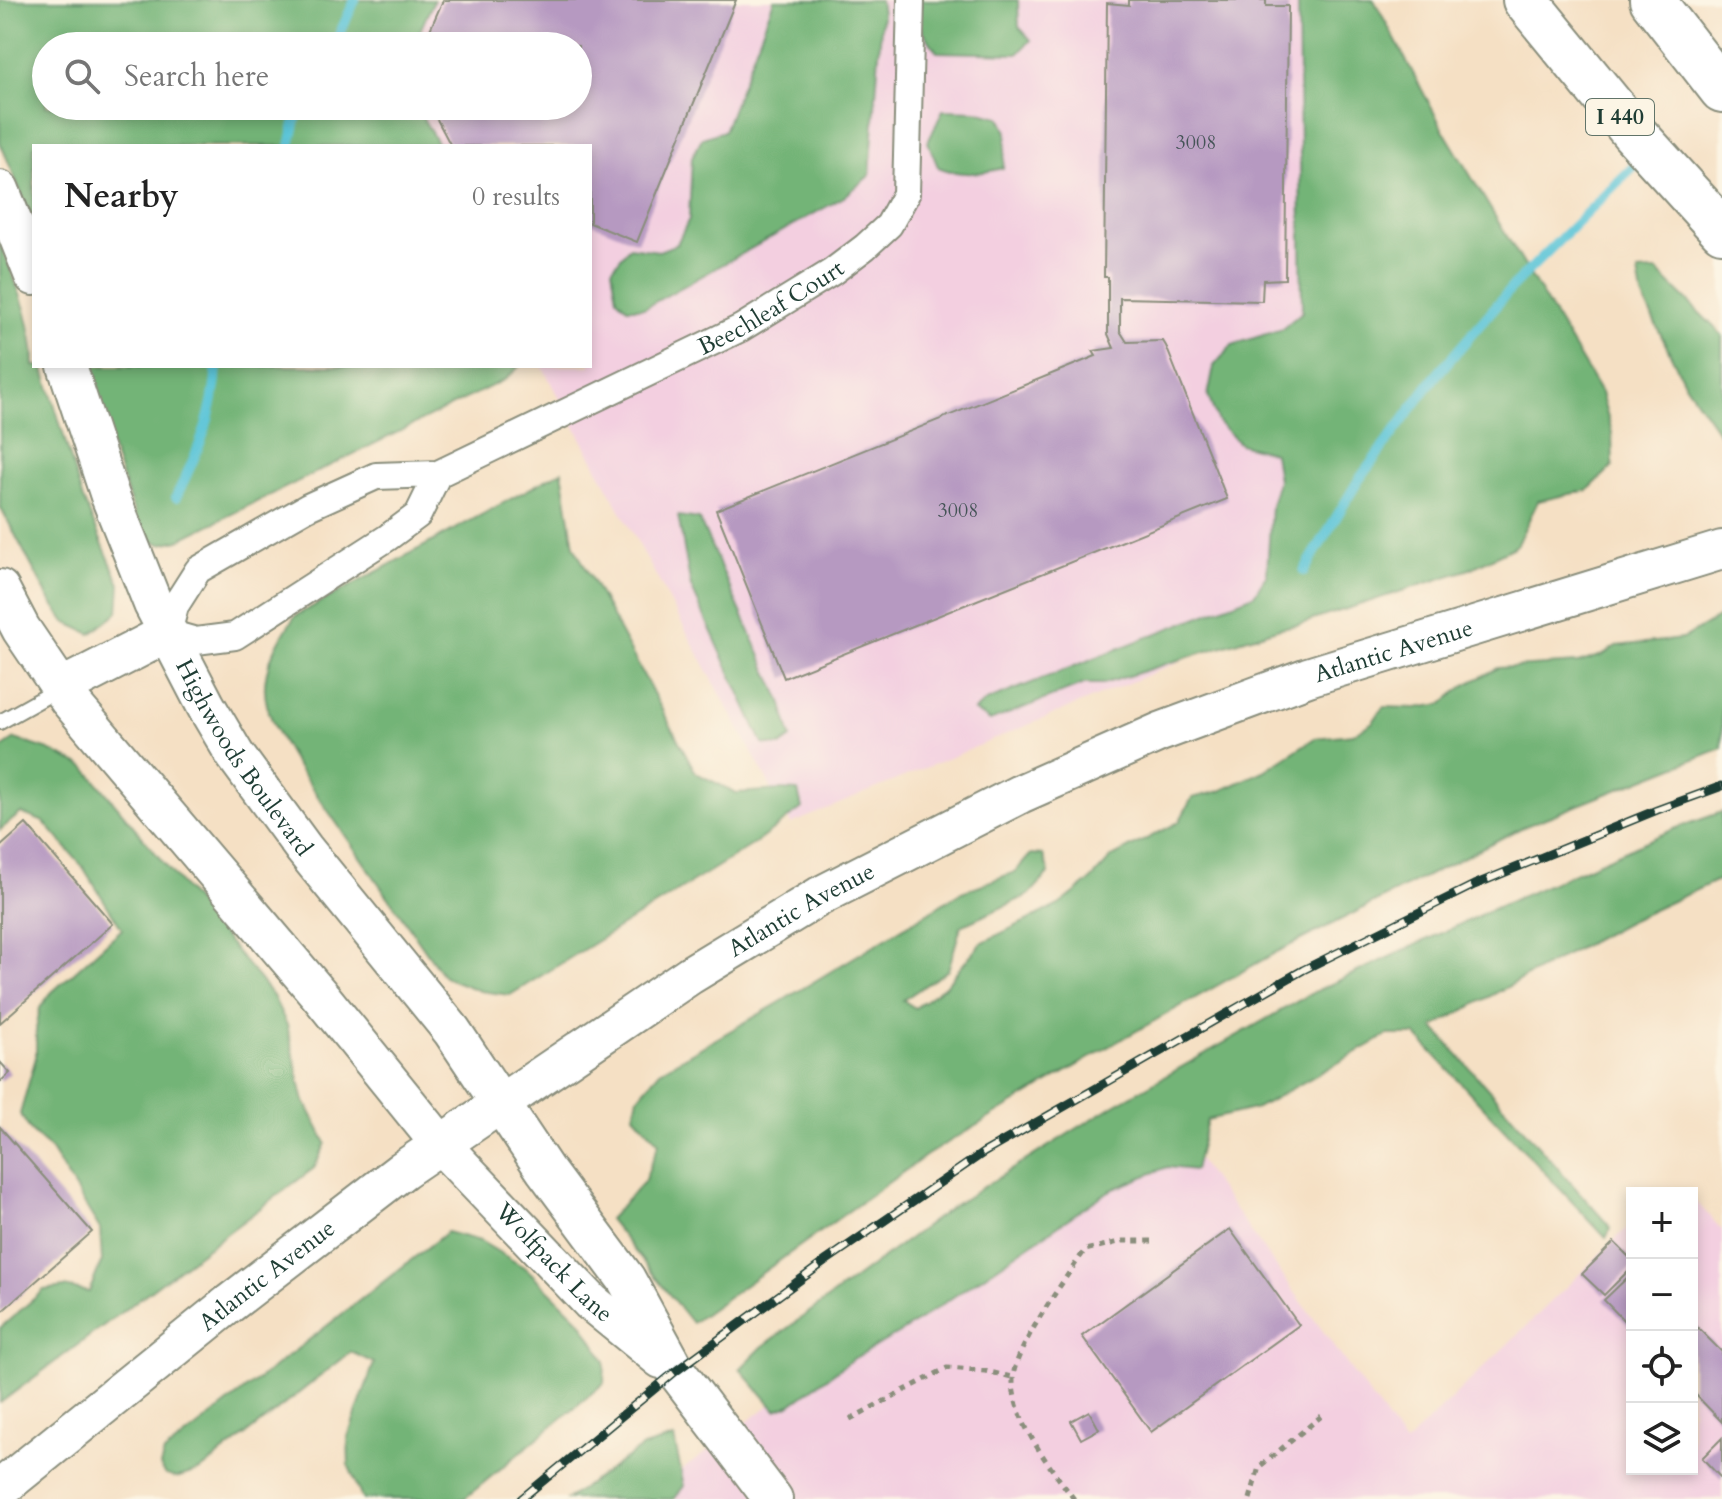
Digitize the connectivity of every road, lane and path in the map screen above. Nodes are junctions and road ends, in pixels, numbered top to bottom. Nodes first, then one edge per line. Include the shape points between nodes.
1 (911, 0) edge
2 (1525, 0) edge
3 (1652, 0) edge
4 (1722, 90) edge
5 (0, 190) edge
6 (1722, 230) edge
7 (32, 271) edge
8 (68, 368) edge
9 (438, 474) junction
10 (1722, 550) edge
11 (0, 589) edge
12 (168, 633) junction
13 (61, 688) junction
14 (0, 722) edge
15 (500, 1105) junction
16 (441, 1145) junction
17 (1152, 1241) dead end
18 (676, 1371) junction
19 (1012, 1377) junction
20 (1324, 1414) dead end
21 (850, 1419) dead end
22 (0, 1489) edge
23 (773, 1499) edge
24 (1074, 1499) edge
25 (1250, 1499) edge

1 - 9 street, Beechleaf Court via 906,194 889,225 832,272 741,328
2 - 6 highway, I 440
3 - 4 highway
5 - 7 main road
8 - 12 main road, Highwoods Boulevard via 125,537
9 - 12 street via 418,515 235,636 196,641
9 - 12 street, Beechleaf Court via 376,476 308,507 198,570 175,606
10 - 15 main road, Atlantic Avenue via 1308,677 1160,732 1020,794 820,896 690,975
11 - 13 main road
12 - 13 main road
12 - 15 main road, Highwoods Boulevard via 206,706 268,803 452,1031
13 - 14 lane
13 - 16 main road
15 - 16 main road, Atlantic Avenue
15 - 18 main road, Wolfpack Lane via 626,1279
16 - 18 main road, Wolfpack Lane via 591,1302
16 - 22 main road, Atlantic Avenue via 229,1304
17 - 19 path via 1085,1250 1026,1343
18 - 23 main road, Wolfpack Lane
19 - 21 path via 947,1368
19 - 24 path via 1017,1408
20 - 25 path via 1259,1467

